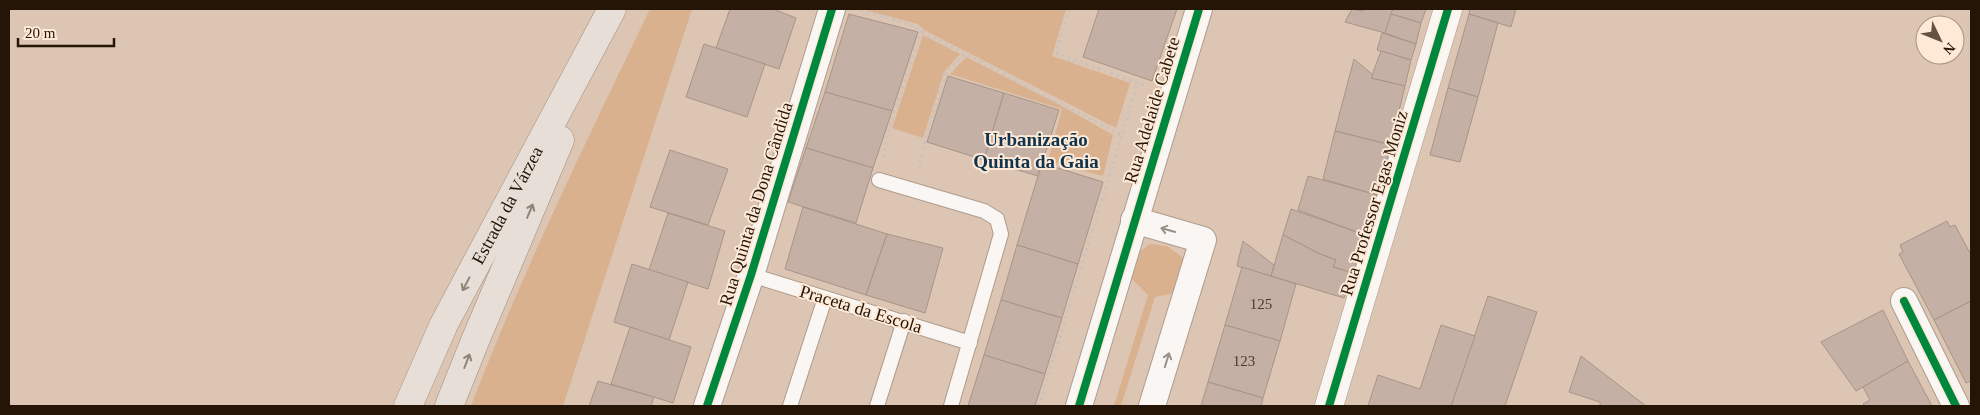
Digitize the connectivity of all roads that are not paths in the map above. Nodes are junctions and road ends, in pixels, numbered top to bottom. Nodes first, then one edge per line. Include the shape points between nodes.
1 (612, 9) edge
2 (616, 9) edge
3 (832, 9) edge
4 (1199, 9) edge
5 (1448, 9) edge
6 (879, 180) road end
7 (1134, 220) junction
8 (751, 275) junction
9 (825, 298) junction
10 (1904, 301) dead end
11 (904, 321) junction
12 (970, 342) junction
13 (408, 406) edge
14 (449, 406) edge
15 (707, 406) edge
16 (790, 406) edge
17 (877, 406) edge
18 (951, 406) edge
19 (1079, 406) edge
20 (1152, 406) edge
21 (1329, 406) edge
22 (1956, 406) edge

1 -> 13 main road, Estrada da Várzea via 444,324
14 -> 2 main road, Estrada da Várzea
3 - 8 street, Rua Quinta da Dona Cândida
4 - 7 street, Rua Adelaide Cabete
5 - 21 street, Rua Professor Egas Moniz
6 - 12 lane via 984,211 997,218 1001,234
7 - 19 street, Rua Adelaide Cabete
20 -> 7 street via 1203,240
8 - 9 lane, Praceta da Escola
8 - 15 street, Rua Quinta da Dona Cândida
9 - 11 lane, Praceta da Escola
9 - 16 lane
10 - 22 street
11 - 12 lane, Praceta da Escola
11 - 17 lane
12 - 18 lane

